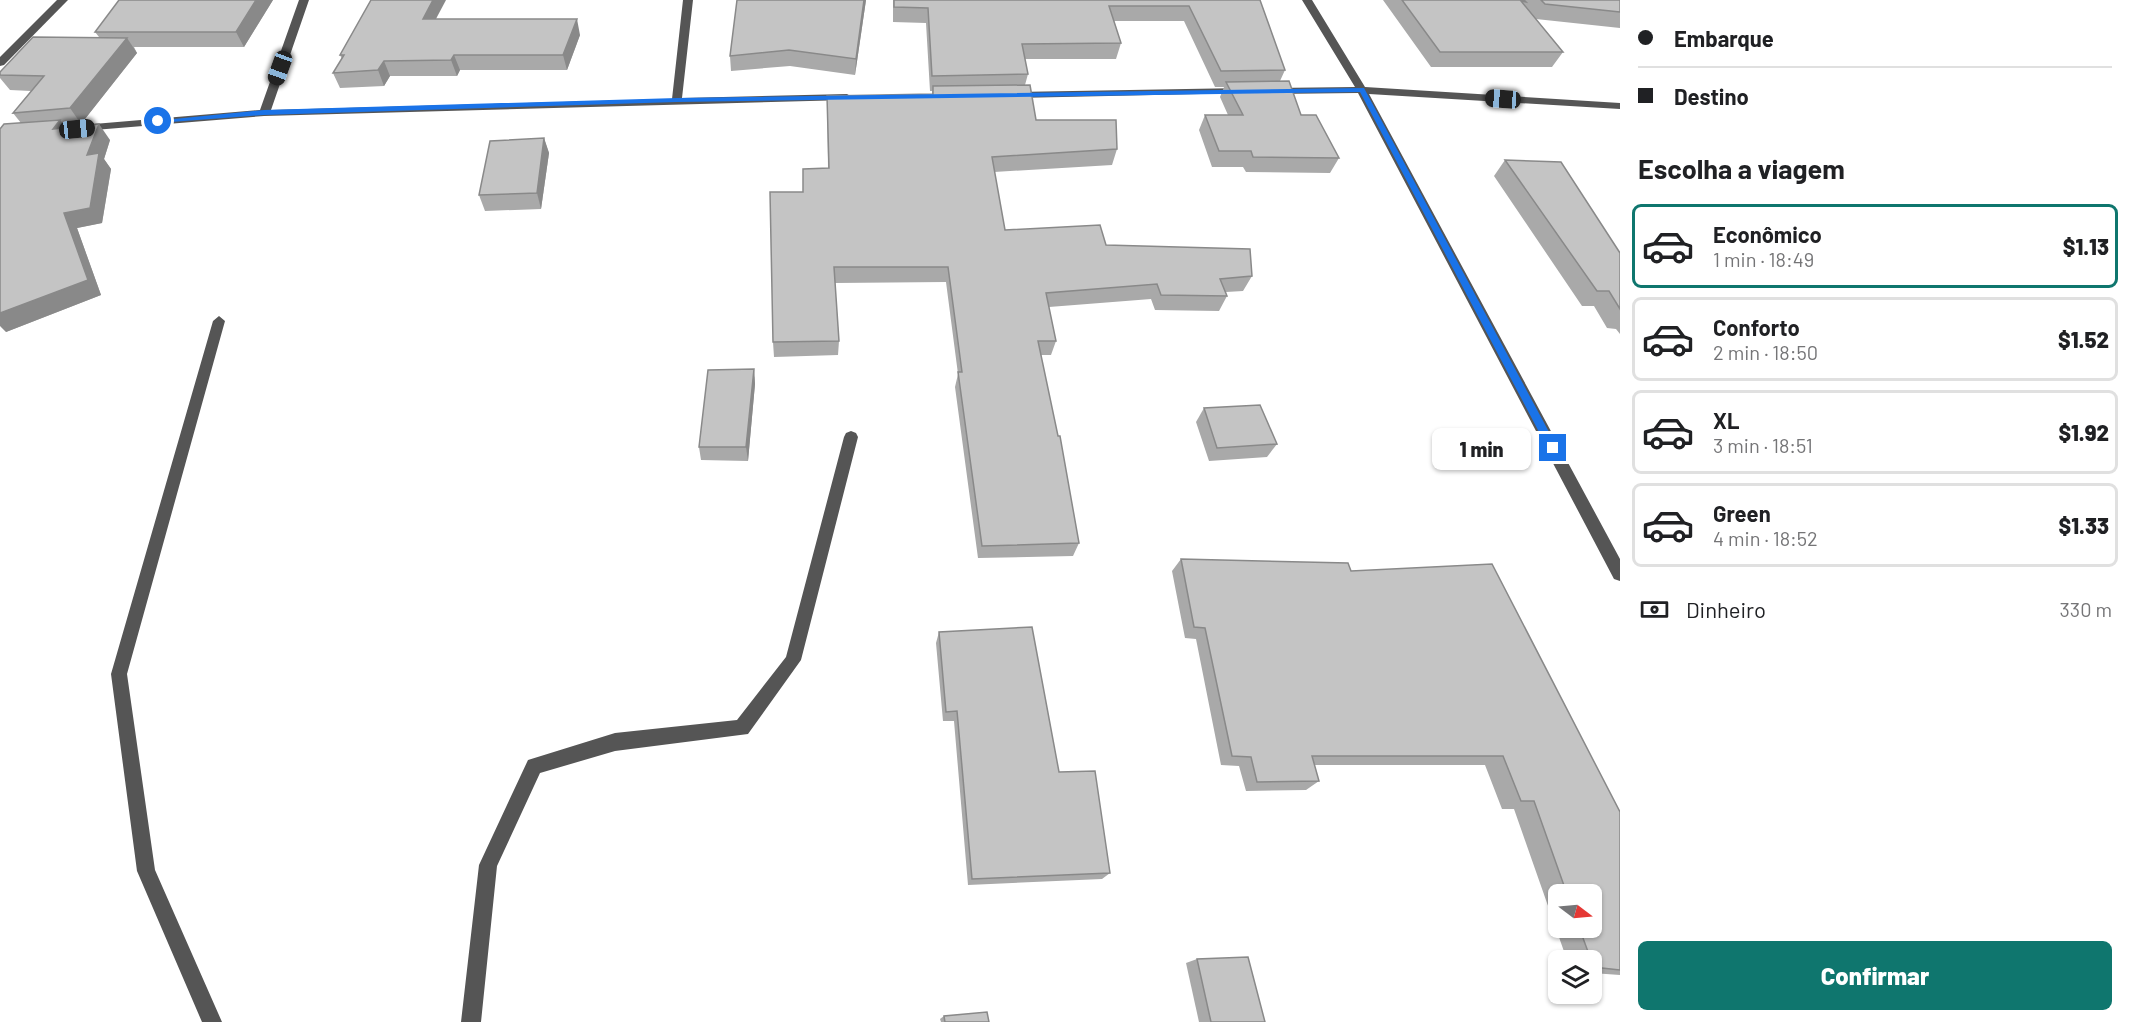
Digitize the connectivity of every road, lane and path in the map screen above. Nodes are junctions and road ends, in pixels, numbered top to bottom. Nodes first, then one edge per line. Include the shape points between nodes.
1 (63, 0) edge
2 (304, 0) edge
3 (688, 0) edge
4 (1307, 0) edge
5 (0, 63) edge
6 (1362, 90) junction
7 (996, 95) edge
8 (854, 97) edge
9 (677, 100) junction
10 (1620, 106) edge
11 (264, 112) junction
12 (71, 129) edge
13 (219, 321) dead end
14 (851, 437) dead end
15 (1620, 574) edge
16 (212, 1022) edge
17 (471, 1022) edge

1 - 5 street
2 - 11 street
3 - 9 street
4 - 6 street
6 - 7 street
6 - 10 street
6 - 15 street
8 - 9 street
9 - 11 street
11 - 12 street
13 - 16 street via 119,674 146,871
14 - 17 street via 793,660 742,728 615,742 534,766 488,865

